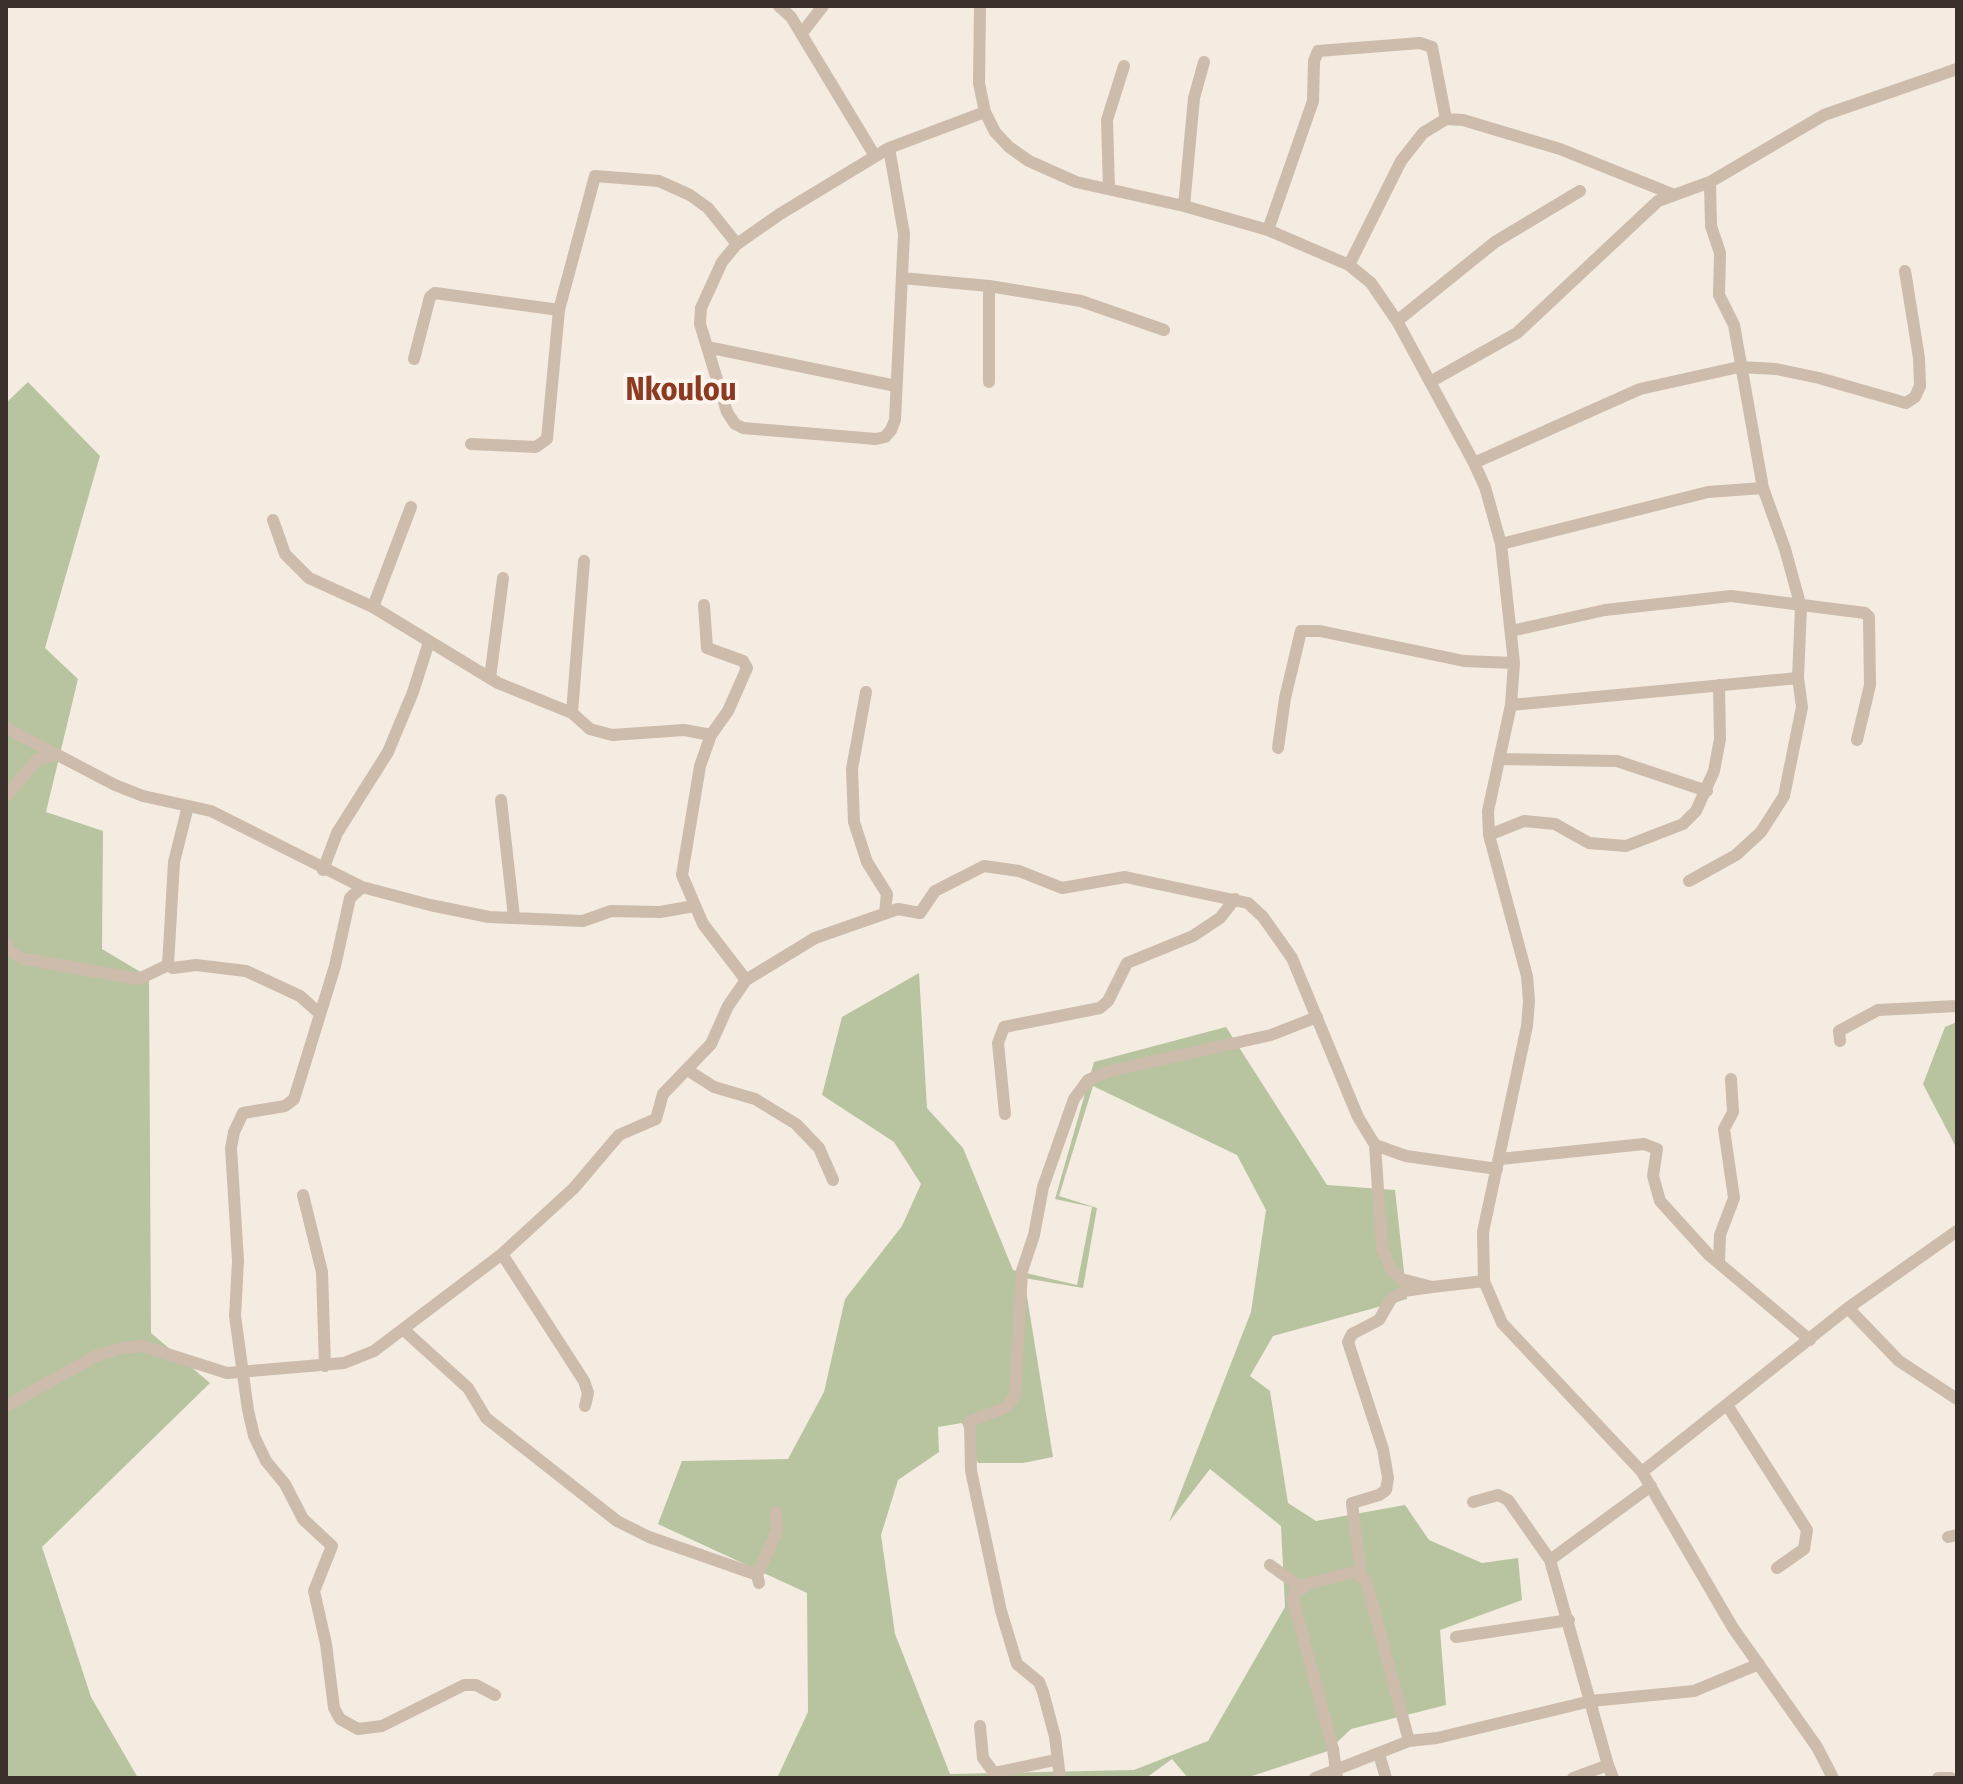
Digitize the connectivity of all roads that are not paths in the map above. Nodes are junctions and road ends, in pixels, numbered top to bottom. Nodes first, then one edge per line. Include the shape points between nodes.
1 (779, 6) edge
2 (823, 6) edge
3 (980, 6) edge
4 (802, 33) junction
5 (1204, 62) dead end
6 (1124, 66) dead end
7 (1957, 69) edge
8 (985, 112) junction
9 (1446, 119) junction
10 (889, 148) junction
11 (875, 156) junction
12 (1710, 182) junction
13 (1109, 189) junction
14 (1580, 191) dead end
15 (1672, 194) junction
16 (1184, 206) junction
17 (1268, 230) junction
18 (737, 244) junction
19 (1349, 265) junction
20 (1905, 271) dead end
21 (902, 278) junction
22 (989, 286) junction
23 (559, 310) junction
24 (1397, 321) junction
25 (1164, 330) dead end
26 (707, 347) junction
27 (414, 359) dead end
28 (1739, 367) junction
29 (989, 382) dead end
30 (1430, 382) junction
31 (896, 386) junction
32 (471, 444) dead end
33 (1474, 463) junction
34 (1763, 488) junction
35 (411, 507) dead end
36 (273, 520) dead end
37 (1501, 544) junction
38 (584, 561) dead end
39 (503, 578) dead end
40 (704, 605) dead end
41 (373, 607) junction
42 (1801, 607) junction
43 (1511, 631) junction
44 (429, 642) junction
45 (1514, 663) junction
46 (490, 678) junction
47 (1798, 678) junction
48 (1719, 685) junction
49 (866, 692) dead end
50 (1511, 705) junction
51 (572, 713) junction
52 (6, 728) edge
53 (711, 735) junction
54 (1857, 740) dead end
55 (1278, 748) dead end
56 (56, 754) junction
57 (1499, 759) junction
58 (1707, 791) junction
59 (6, 796) edge
60 (501, 800) dead end
61 (188, 806) junction
62 (1489, 835) junction
63 (323, 870) junction
64 (1689, 881) dead end
65 (362, 887) junction
66 (1235, 899) junction
67 (694, 906) junction
68 (885, 913) junction
69 (514, 917) junction
70 (6, 942) edge
71 (168, 965) junction
72 (746, 980) junction
73 (1957, 1006) edge
74 (319, 1013) junction
75 (1317, 1017) junction
76 (1840, 1041) dead end
77 (689, 1071) junction
78 (1731, 1079) dead end
79 (1005, 1114) dead end
80 (1375, 1145) junction
81 (1499, 1164) junction
82 (833, 1180) dead end
83 (303, 1195) dead end
84 (1957, 1231) edge
85 (502, 1254) junction
86 (1719, 1262) junction
87 (1484, 1281) junction
88 (1432, 1287) junction
89 (1848, 1308) junction
90 (405, 1331) junction
91 (1810, 1340) junction
92 (325, 1366) junction
93 (245, 1373) junction
94 (1957, 1399) edge
95 (1727, 1405) junction
96 (6, 1406) edge
97 (585, 1406) dead end
98 (1642, 1472) junction
99 (1651, 1486) junction
100 (1473, 1502) dead end
101 (776, 1512) dead end
102 (1550, 1560) junction
103 (1270, 1565) dead end
104 (1777, 1568) dead end
105 (1361, 1575) junction
106 (1305, 1587) junction
107 (1569, 1620) junction
108 (1456, 1637) dead end
109 (1759, 1664) junction
110 (495, 1695) dead end
111 (1591, 1701) junction
112 (980, 1726) dead end
113 (1409, 1741) junction
114 (1379, 1754) junction
115 (1055, 1760) junction
116 (1608, 1765) junction
117 (1337, 1773) edge
118 (1060, 1778) edge
119 (1315, 1778) edge
120 (1386, 1778) edge
121 (1573, 1778) edge
122 (1613, 1778) edge
123 (1833, 1778) edge
124 (1938, 1778) edge
125 (1951, 1778) edge

1 - 4 street
2 - 4 street
3 - 8 street via 979,83
4 - 11 street
5 - 16 street via 1194,98
6 - 13 street via 1107,120
7 - 12 street via 1824,115
8 - 10 street
8 - 13 street via 995,132 1029,161 1076,182
9 - 15 street via 1560,149
9 - 17 street via 1432,47 1420,43 1318,51 1313,101
9 - 19 street via 1423,133 1401,161
10 - 11 street
10 - 21 street via 904,234
11 - 18 street
12 - 15 street
12 - 28 street via 1711,226 1720,253 1719,295 1734,325
13 - 16 street
14 - 24 street via 1495,242
15 - 30 street via 1658,201 1517,333
16 - 17 street
17 - 19 street
18 - 23 street via 690,195 659,181 595,176
18 - 26 street via 722,262 701,308
19 - 24 street via 1371,283
20 - 28 street via 1920,386 1906,403 1819,378
21 - 22 street
21 - 31 street
22 - 25 street via 1081,301
22 - 29 street
23 - 27 street via 435,293
23 - 32 street via 547,439 536,447
24 - 30 street
26 - 31 street
26 - 31 street via 727,412 743,428 885,437 895,420
28 - 33 street via 1640,389
28 - 34 street
30 - 33 street
33 - 37 street
34 - 37 street via 1708,492
34 - 42 street
35 - 41 street
36 - 41 street via 297,570
37 - 43 street
38 - 51 street
39 - 46 street
40 - 53 street via 707,648 743,661 747,668
41 - 44 street
42 - 43 street via 1731,596 1674,600
42 - 47 street
42 - 54 street via 1857,611 1869,617 1870,685
43 - 45 street
44 - 46 street
44 - 63 street via 388,752 337,833
45 - 50 street
45 - 55 street via 1464,661 1301,631
46 - 51 street
47 - 48 street
47 - 64 street via 1802,707 1784,796 1761,832 1736,855
48 - 50 street
48 - 58 street via 1720,739
49 - 68 street via 852,769 854,822 867,862 887,894
50 - 57 street
51 - 53 street via 590,729 607,734 684,730
52 - 56 street
53 - 67 street via 696,782 682,867
56 - 59 street via 37,760
56 - 61 street via 115,785
57 - 58 street via 1617,761
57 - 62 street via 1488,811
58 - 62 street via 1683,824 1626,846 1589,843 1555,824 1524,821
60 - 69 street
61 - 63 street via 224,816
61 - 71 street via 174,862
62 - 81 street via 1529,1001
63 - 65 street
65 - 69 street via 448,909
65 - 74 street via 350,898
66 - 68 street via 1125,877 1062,888 1019,871 984,866 935,891 920,913
66 - 75 street via 1257,909 1285,946
66 - 79 street via 1220,918 1193,936 1127,963 1100,1008 1004,1027 998,1043
67 - 69 street via 611,911 583,921
67 - 72 street
68 - 72 street via 801,944
70 - 71 street via 24,959 139,979
71 - 74 street via 246,971 300,996
72 - 77 street via 718,1033
73 - 76 street via 1878,1010 1839,1031
74 - 93 street via 294,1099 285,1106 243,1113 234,1132 235,1316
75 - 80 street
75 - 115 street via 1244,1043 1110,1071 1088,1080 1074,1099 1043,1187 1022,1271 1015,1395 1007,1407 970,1421 971,1471 987,1558 1017,1664 1043,1692
77 - 82 street via 714,1087 755,1099 796,1124 819,1148
77 - 85 street via 668,1087 656,1119 619,1135 574,1188
78 - 86 street via 1733,1112 1724,1129 1734,1198 1720,1235
80 - 81 street via 1406,1156
80 - 88 street via 1386,1259 1401,1279
81 - 86 street via 1644,1144 1657,1149 1653,1176 1660,1201
81 - 87 street via 1483,1232
83 - 92 street via 322,1272
84 - 89 street
85 - 90 street
85 - 97 street via 584,1381
86 - 91 street
87 - 88 street
87 - 98 street via 1502,1323
88 - 105 street via 1404,1291 1391,1299 1379,1320 1352,1334 1348,1342 1388,1478 1379,1495 1352,1503
89 - 91 street
89 - 94 street via 1899,1361
90 - 92 street via 360,1359
90 - 101 street via 468,1388 486,1418 617,1521 649,1537 758,1579 775,1538
91 - 95 street
92 - 93 street
93 - 96 street via 216,1371 142,1346 122,1348 96,1356
93 - 110 street via 253,1432 266,1461 303,1519 332,1546 314,1591 340,1719 358,1729 382,1726 464,1685
95 - 98 street
95 - 104 street via 1807,1530 1804,1549
98 - 99 street
99 - 102 street
99 - 109 street
100 - 102 street via 1498,1495 1508,1500
102 - 107 street
103 - 106 street via 1291,1583
105 - 106 street via 1347,1573
105 - 113 street
106 - 117 street via 1293,1599
107 - 108 street
107 - 111 street
109 - 111 street via 1694,1691
109 - 123 street
111 - 113 street
111 - 116 street
112 - 115 street via 983,1758 994,1773
113 - 114 street
114 - 117 street
114 - 120 street
115 - 118 street
116 - 121 street
116 - 122 street
117 - 119 street
124 - 125 street

